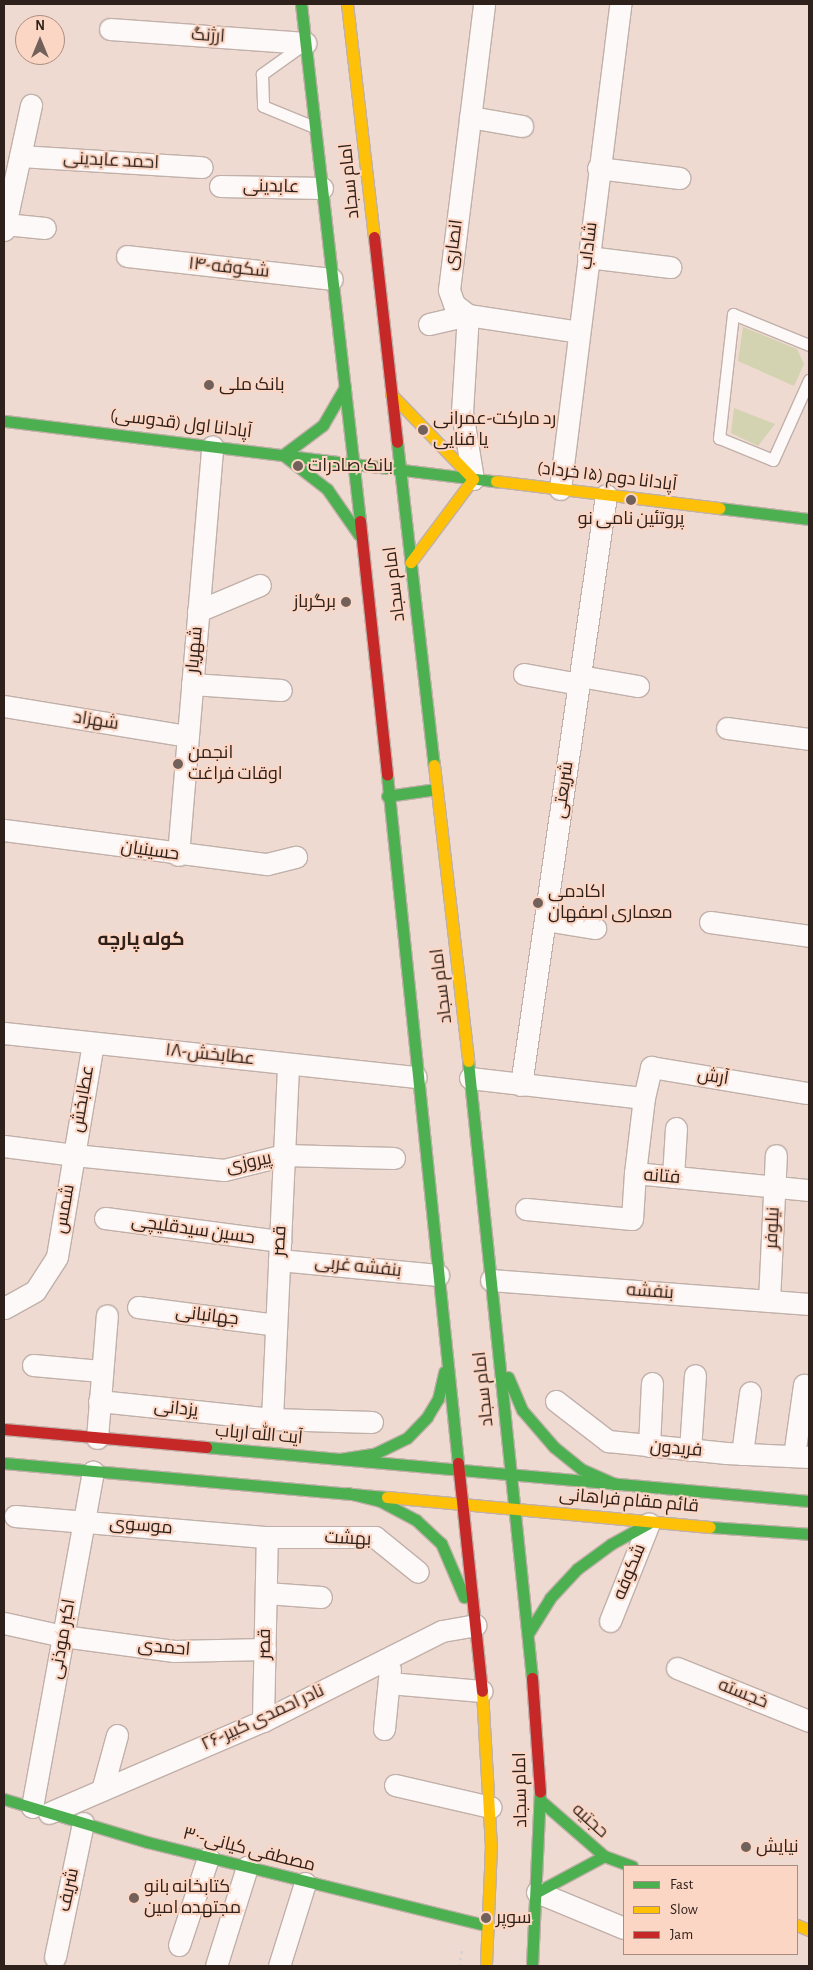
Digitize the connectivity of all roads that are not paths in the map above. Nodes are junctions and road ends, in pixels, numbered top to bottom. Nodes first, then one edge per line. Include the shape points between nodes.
1 (301, 4) edge
2 (347, 4) edge
3 (484, 4) edge
4 (620, 4) edge
5 (110, 29) dead end
6 (305, 43) junction
7 (32, 104) dead end
8 (470, 117) junction
9 (522, 126) dead end
10 (315, 127) junction
11 (14, 164) edge
12 (202, 167) dead end
13 (598, 168) junction
14 (679, 178) dead end
15 (220, 186) dead end
16 (322, 188) junction
17 (4, 227) edge
18 (45, 228) dead end
19 (127, 256) dead end
20 (588, 257) junction
21 (670, 267) dead end
22 (332, 279) junction
23 (468, 315) junction
24 (429, 324) dead end
25 (579, 332) junction
26 (809, 345) edge
27 (809, 380) edge
28 (345, 387) junction
29 (391, 394) junction
30 (4, 421) edge
31 (212, 446) junction
32 (283, 454) junction
33 (354, 463) junction
34 (400, 469) junction
35 (473, 478) junction
36 (560, 489) junction
37 (606, 495) junction
38 (809, 519) edge
39 (361, 539) junction
40 (411, 562) junction
41 (260, 585) dead end
42 (198, 612) junction
43 (524, 674) dead end
44 (579, 680) junction
45 (192, 684) junction
46 (638, 686) dead end
47 (281, 690) dead end
48 (4, 706) edge
49 (727, 728) dead end
50 (188, 736) junction
51 (809, 739) edge
52 (437, 788) junction
53 (387, 796) junction
54 (4, 830) edge
55 (178, 855) junction
56 (296, 857) dead end
57 (545, 920) junction
58 (710, 922) dead end
59 (595, 928) dead end
60 (809, 936) edge
61 (4, 1033) edge
62 (93, 1043) junction
63 (288, 1064) junction
64 (416, 1077) junction
65 (470, 1078) junction
66 (521, 1085) junction
67 (806, 1093) dead end
68 (644, 1098) junction
69 (676, 1128) dead end
70 (4, 1146) edge
71 (74, 1155) junction
72 (284, 1155) junction
73 (776, 1155) dead end
74 (394, 1158) dead end
75 (635, 1174) junction
76 (673, 1177) junction
77 (774, 1187) junction
78 (809, 1190) edge
79 (526, 1209) dead end
80 (106, 1218) dead end
81 (280, 1250) junction
82 (438, 1275) junction
83 (491, 1280) junction
84 (769, 1301) junction
85 (809, 1304) edge
86 (138, 1307) dead end
87 (4, 1308) edge
88 (107, 1315) dead end
89 (276, 1325) junction
90 (447, 1356) junction
91 (499, 1358) junction
92 (33, 1365) dead end
93 (101, 1371) junction
94 (695, 1375) dead end
95 (652, 1383) dead end
96 (804, 1385) dead end
97 (750, 1393) dead end
98 (100, 1402) junction
99 (556, 1402) dead end
100 (272, 1419) junction
101 (372, 1422) dead end
102 (4, 1429) edge
103 (51, 1433) junction
104 (97, 1438) junction
105 (649, 1446) junction
106 (690, 1450) junction
107 (742, 1454) junction
108 (802, 1456) edge
109 (49, 1458) junction
110 (340, 1460) junction
111 (4, 1463) edge
112 (458, 1470) junction
113 (93, 1471) junction
114 (511, 1475) junction
115 (616, 1485) junction
116 (674, 1489) junction
117 (348, 1493) junction
118 (809, 1500) edge
119 (462, 1504) junction
120 (514, 1508) junction
121 (654, 1511) junction
122 (15, 1516) dead end
123 (84, 1522) junction
124 (809, 1534) edge
125 (267, 1537) junction
126 (418, 1572) dead end
127 (266, 1593) junction
128 (321, 1598) dead end
129 (610, 1621) dead end
130 (4, 1623) edge
131 (475, 1625) junction
132 (529, 1632) junction
133 (63, 1636) junction
134 (264, 1649) junction
135 (390, 1657) junction
136 (678, 1668) dead end
137 (389, 1683) junction
138 (482, 1691) junction
139 (263, 1721) junction
140 (809, 1721) edge
141 (384, 1729) dead end
142 (117, 1734) dead end
143 (395, 1785) dead end
144 (102, 1790) junction
145 (542, 1800) junction
146 (5, 1805) edge
147 (490, 1807) junction
148 (41, 1810) junction
149 (83, 1823) junction
150 (604, 1856) junction
151 (208, 1858) junction
152 (629, 1865) edge
153 (247, 1867) junction
154 (305, 1882) junction
155 (537, 1892) junction
156 (488, 1926) junction
157 (623, 1928) edge
158 (179, 1945) dead end
159 (55, 1957) dead end
160 (216, 1966) edge
161 (279, 1966) edge
162 (486, 1966) edge
163 (535, 1966) edge

1 - 6 main road, امام سجاد
2 - 29 main road, امام سجاد
3 - 8 street, انصاری
4 - 13 street, شاداب
5 - 6 street, ارژنگ
6 - 10 main road, امام سجاد
6 - 10 lane via 262,74 263,106
7 - 11 street
8 - 9 street
8 - 23 street, انصاری via 449,290 454,304
10 - 16 main road, امام سجاد
11 - 12 street, احمد عابدینی
11 - 17 street
13 - 14 street
13 - 20 street, شاداب
15 - 16 street, عابدینی
16 - 22 main road, امام سجاد
17 - 18 street
19 - 22 street, ۱۴-شکوفه
20 - 21 street
20 - 25 street, شاداب
22 - 28 main road, امام سجاد
23 - 24 street
23 - 25 street
23 - 35 street via 462,412
25 - 36 street, شاداب
26 - 27 lane via 733,314 719,438 773,460
28 - 32 main road via 322,425
28 - 33 main road, امام سجاد
29 - 34 main road, امام سجاد
29 - 35 main road
30 - 31 main road, آپادانا اول (قدوسی)
31 - 32 main road, آپادانا اول (قدوسی)
31 - 42 street, شهریار
32 - 33 main road, آپادانا اول (قدوسی)
32 - 39 main road via 327,489
33 - 34 main road, آپادانا اول (قدوسی)
33 - 39 main road, امام سجاد
34 - 35 main road, آپادانا دوم (۱۵ خرداد)
34 - 40 main road, امام سجاد
35 - 36 main road, آپادانا دوم (۱۵ خرداد)
35 - 40 main road
36 - 37 main road, آپادانا دوم (۱۵ خرداد)
37 - 38 main road, آپادانا دوم (۱۵ خرداد)
37 - 44 street, شریعتی
39 - 53 main road, امام سجاد
40 - 52 main road, امام سجاد
41 - 42 street
42 - 45 street, شهریار
43 - 44 street
44 - 46 street
44 - 57 street, شریعتی
45 - 47 street
45 - 50 street, شهریار
48 - 50 street, شهزاد
49 - 51 street
50 - 55 street, شهریار
52 - 53 main road
52 - 65 main road, امام سجاد
53 - 64 main road, امام سجاد
54 - 55 street, حسینیان
55 - 56 street, حسینیان via 268,864
57 - 59 street
57 - 66 street, شریعتی
58 - 60 street
61 - 62 street, ۱۸-عطابخش
62 - 63 street, ۱۸-عطابخش
62 - 71 street, عطابخش
63 - 64 street, ۱۸-عطابخش
63 - 72 street, قصر
64 - 82 main road, امام سجاد
65 - 66 street
65 - 83 main road, امام سجاد
66 - 68 street
67 - 68 street, آرش via 651,1068
68 - 75 street, آرش
69 - 76 street
70 - 71 street
71 - 72 street, پیروزی via 224,1170
71 - 87 street, شمس via 57,1257 35,1291
72 - 74 street, پیروزی
72 - 81 street, قصر
73 - 77 street, نیلوفر
75 - 76 street, فتانه
75 - 79 street, فتانه via 632,1219
76 - 77 street, فتانه
77 - 78 street, فتانه
77 - 84 street, نیلوفر
80 - 81 street, حسین سیدقلیچی
81 - 82 street, بنفشه غربی
81 - 89 street, قصر
82 - 90 main road, امام سجاد
83 - 84 street, بنفشه
83 - 91 main road, امام سجاد
84 - 85 street, بنفشه
86 - 89 street, جهانبانی
88 - 93 street
89 - 100 street, قصر
90 - 110 main road via 438,1399 427,1417 407,1438 376,1453
90 - 112 main road, امام سجاد
91 - 114 main road, امام سجاد
91 - 115 main road via 522,1410 554,1447 581,1469
92 - 93 street
93 - 98 street
94 - 106 street
95 - 105 street
96 - 108 street
97 - 107 street
98 - 100 street, یزدانی
98 - 104 street
99 - 105 street, فریدون via 586,1428 608,1441
100 - 101 street, یزدانی
102 - 103 main road, آیت الله ارباب
103 - 104 main road, آیت الله ارباب
103 - 109 main road
104 - 110 main road, آیت الله ارباب
105 - 106 street, فریدون
106 - 107 street, فریدون
107 - 108 street, فریدون
109 - 111 main road
109 - 113 main road
110 - 112 main road, آیت الله ارباب
112 - 114 main road, آیت الله ارباب
112 - 119 main road, امام سجاد
113 - 117 main road
113 - 123 street, اکبر موذنی
114 - 115 main road, قائم مقام فراهانی
114 - 120 main road, امام سجاد
115 - 116 main road, قائم مقام فراهانی
116 - 118 main road, قائم مقام فراهانی
116 - 121 main road via 660,1495
117 - 119 main road, قائم مقام فراهانی
117 - 131 main road via 380,1501 416,1520 441,1543
119 - 120 main road, قائم مقام فراهانی
119 - 131 main road, امام سجاد
120 - 121 main road, قائم مقام فراهانی
120 - 132 main road, امام سجاد
121 - 124 main road, قائم مقام فراهانی via 673,1523
121 - 129 street, شکوفه
121 - 132 main road via 577,1569 550,1598
122 - 123 street, موسوی
123 - 125 street, موسوی
123 - 133 street, اکبر موذنی
125 - 126 street, بهشت via 375,1537
125 - 127 street, قصر
127 - 128 street
127 - 134 street, قصر
130 - 133 street, احمدی
131 - 135 street, ۲۶-نادر احمدی کبیر via 442,1631
131 - 138 main road, امام سجاد
132 - 145 main road, امام سجاد
133 - 134 street, احمدی via 174,1651
133 - 148 street, اکبر موذنی
134 - 139 street, قصر
135 - 137 street
135 - 139 street, ۲۶-نادر احمدی کبیر
136 - 140 street, خجسته
137 - 138 street
137 - 141 street
138 - 147 main road, امام سجاد
139 - 144 street, ۲۶-نادر احمدی کبیر
142 - 144 street
143 - 147 street
144 - 148 street, ۲۶-نادر احمدی کبیر
145 - 150 main road, حجتیه
145 - 155 main road, امام سجاد
146 - 148 main road, ۳۰-مصطفی کیانی
147 - 156 main road, امام سجاد
148 - 149 main road, ۳۰-مصطفی کیانی
149 - 151 main road, ۳۰-مصطفی کیانی
149 - 159 street, شریف
150 - 152 main road
150 - 155 main road, حجتیه
151 - 153 main road, ۳۰-مصطفی کیانی
151 - 158 street
153 - 154 main road, ۳۰-مصطفی کیانی
153 - 160 street
154 - 156 main road, ۳۰-مصطفی کیانی
154 - 161 street
155 - 157 street
155 - 163 main road, امام سجاد
156 - 162 main road, امام سجاد

